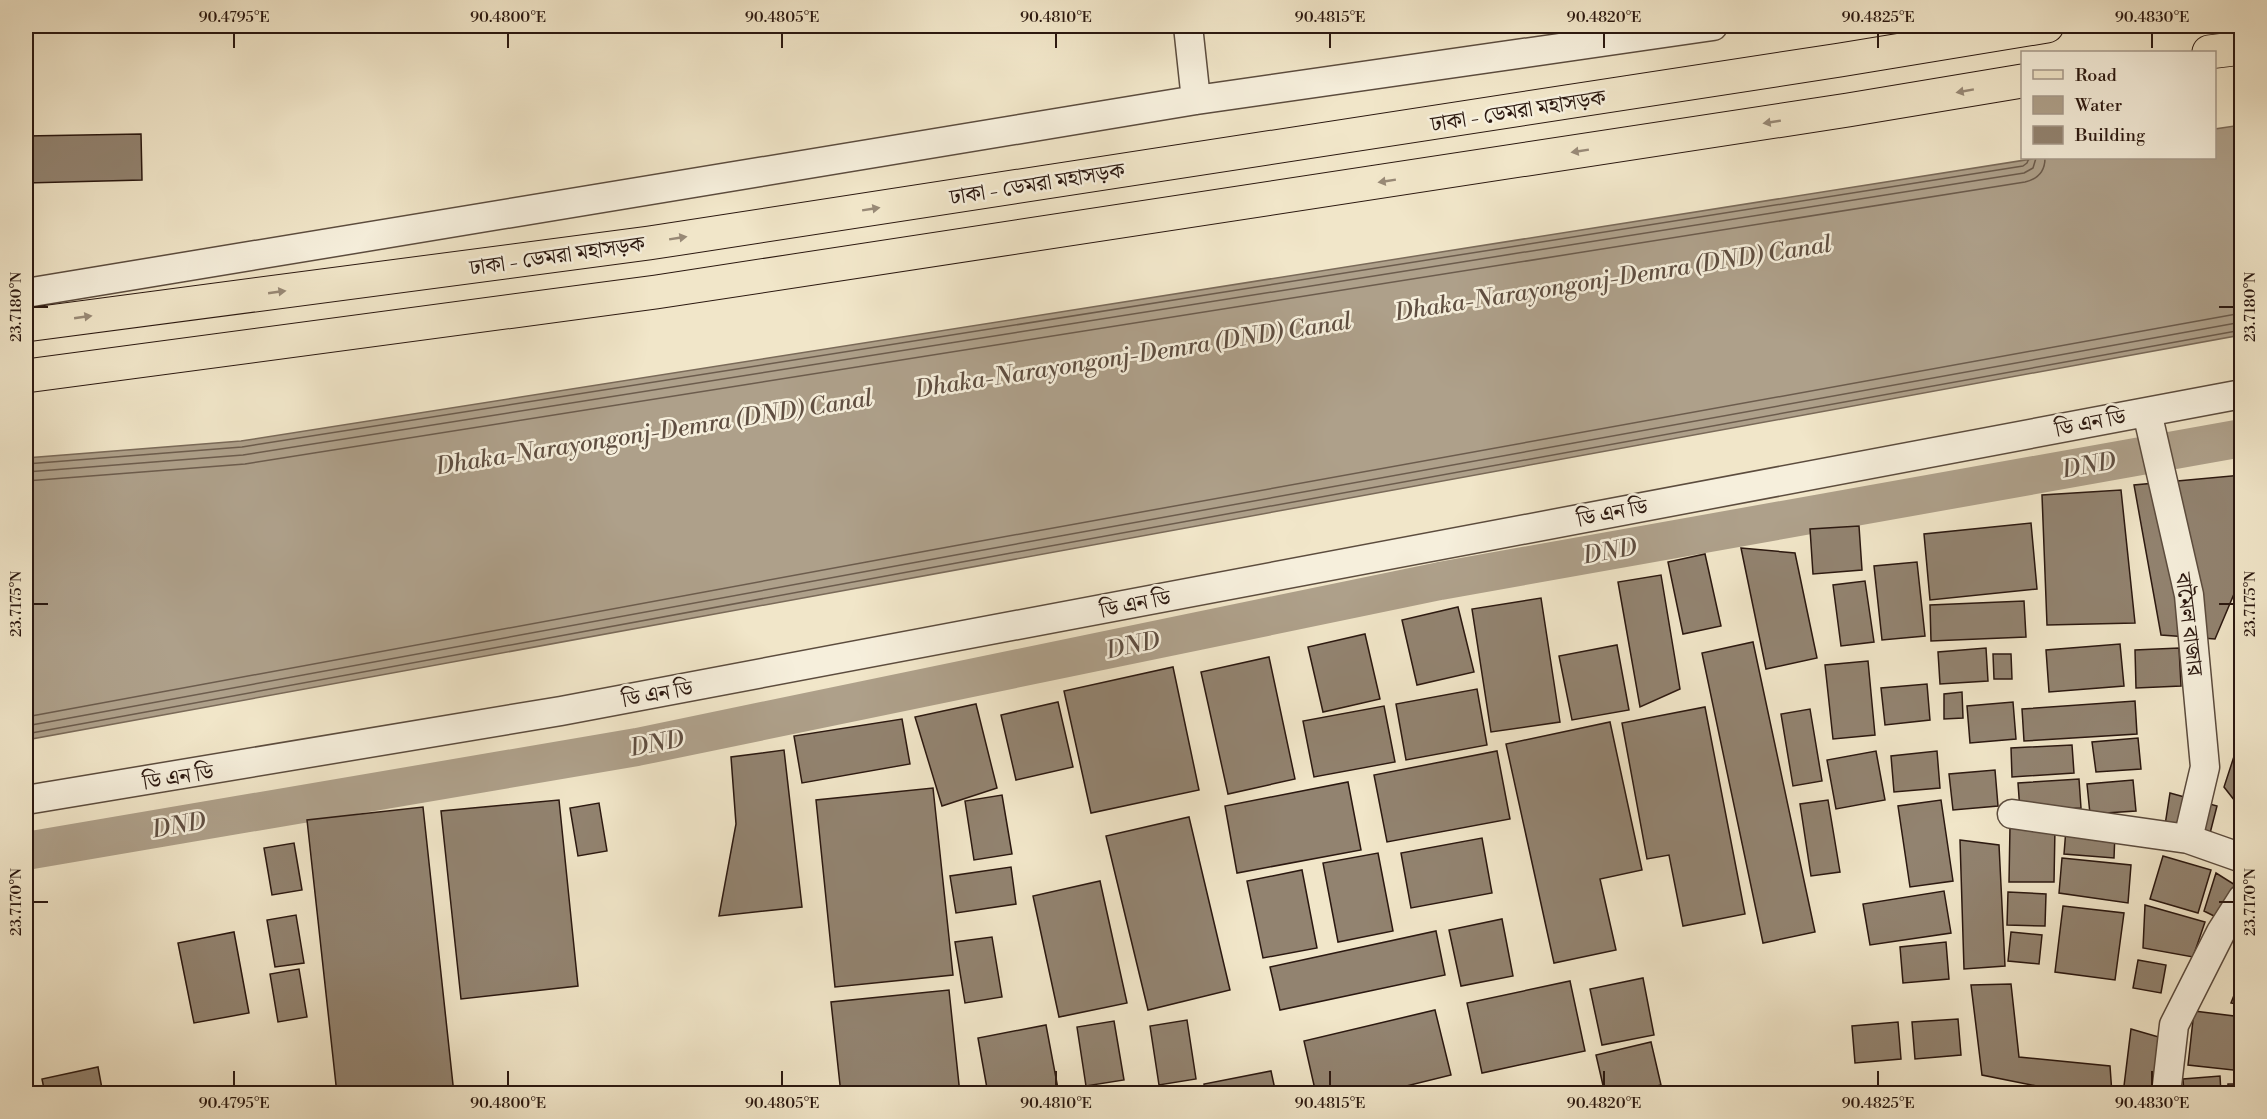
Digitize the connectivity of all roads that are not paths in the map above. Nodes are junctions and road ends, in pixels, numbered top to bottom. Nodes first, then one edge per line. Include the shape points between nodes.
1 (1188, 26) edge
2 (1713, 26) edge
3 (2047, 26) edge
4 (2241, 48) edge
5 (2216, 51) edge
6 (2021, 81) edge
7 (1196, 100) junction
8 (26, 293) edge
9 (26, 325) edge
10 (26, 376) edge
11 (2241, 394) edge
12 (2147, 412) junction
13 (26, 800) edge
14 (2012, 814) dead end
15 (2188, 839) junction
16 (2241, 858) edge
17 (2241, 899) edge
18 (2166, 1094) edge

1 - 7 street
2 - 7 street
9 -> 3 main road, ঢাকা - ডেমরা মহাসড়ক via 649,243
4 - 5 main road
6 -> 10 main road via 656,292
7 - 8 street
11 - 12 street, ডি এন ডি
12 - 13 street, ডি এন ডি via 584,707
12 - 15 street, বামৈল বাজার via 2190,606 2205,767
14 - 15 street
15 - 16 street
17 - 18 street via 2174,1024

